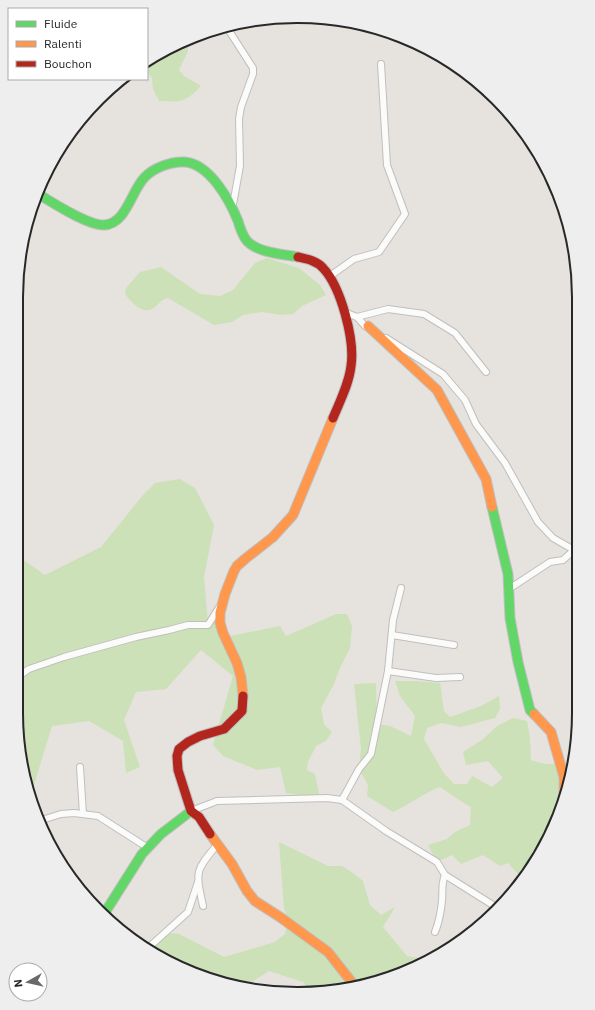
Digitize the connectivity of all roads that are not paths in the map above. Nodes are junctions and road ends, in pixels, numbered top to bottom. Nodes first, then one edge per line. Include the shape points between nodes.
1 (229, 31) edge
2 (382, 64) dead end
3 (42, 196) edge
4 (232, 211) junction
5 (330, 276) junction
6 (344, 312) junction
7 (357, 317) junction
8 (368, 326) junction
9 (486, 372) dead end
10 (572, 548) edge
11 (572, 553) edge
12 (400, 588) dead end
13 (509, 589) junction
14 (222, 602) junction
15 (392, 635) junction
16 (454, 645) dead end
17 (388, 671) junction
18 (23, 673) edge
19 (460, 677) dead end
20 (80, 767) dead end
21 (564, 780) edge
22 (342, 800) junction
23 (191, 811) junction
24 (83, 814) junction
25 (45, 820) edge
26 (217, 846) junction
27 (148, 848) junction
28 (445, 875) junction
29 (198, 882) junction
30 (493, 905) edge
31 (203, 906) dead end
32 (106, 910) edge
33 (435, 932) dead end
34 (151, 945) edge
35 (352, 982) edge

1 - 4 street via 253,68 240,113 240,166
2 - 5 street via 387,165 405,214 379,252 354,259
3 - 4 street via 87,220 104,225 121,215 148,175 171,164 190,163 212,177
4 - 5 street via 245,239 252,245 315,262
5 - 6 street
6 - 7 street
6 - 14 street via 352,342 351,369 305,488 293,515 266,543 247,556 234,572
7 - 8 street
7 - 9 street via 388,309 424,314 455,333
8 - 10 street via 443,374 465,400 476,424 505,463 538,522 553,538
8 - 13 street via 438,390 486,478 508,574
11 - 13 street via 563,560 550,562
12 - 15 street
13 - 21 street via 510,618 530,710 551,732
14 - 18 street via 208,625 188,625 136,636 50,662
14 - 23 street via 220,618 241,679 242,711 224,729 200,736 179,749 176,756 178,770
15 - 16 street
15 - 17 street
17 - 19 street via 436,678
17 - 22 street via 371,754 359,769
20 - 24 street
22 - 23 street via 327,798 217,801
22 - 28 street via 437,862
23 - 26 street via 199,817
23 - 27 street via 170,826
24 - 25 street via 61,814
24 - 27 street via 98,816
26 - 29 street via 198,871
26 - 35 street via 232,864 255,901 280,916 328,952
27 - 32 street via 137,860
28 - 30 street
28 - 33 street via 441,890 443,899
29 - 31 street
29 - 34 street via 188,912

